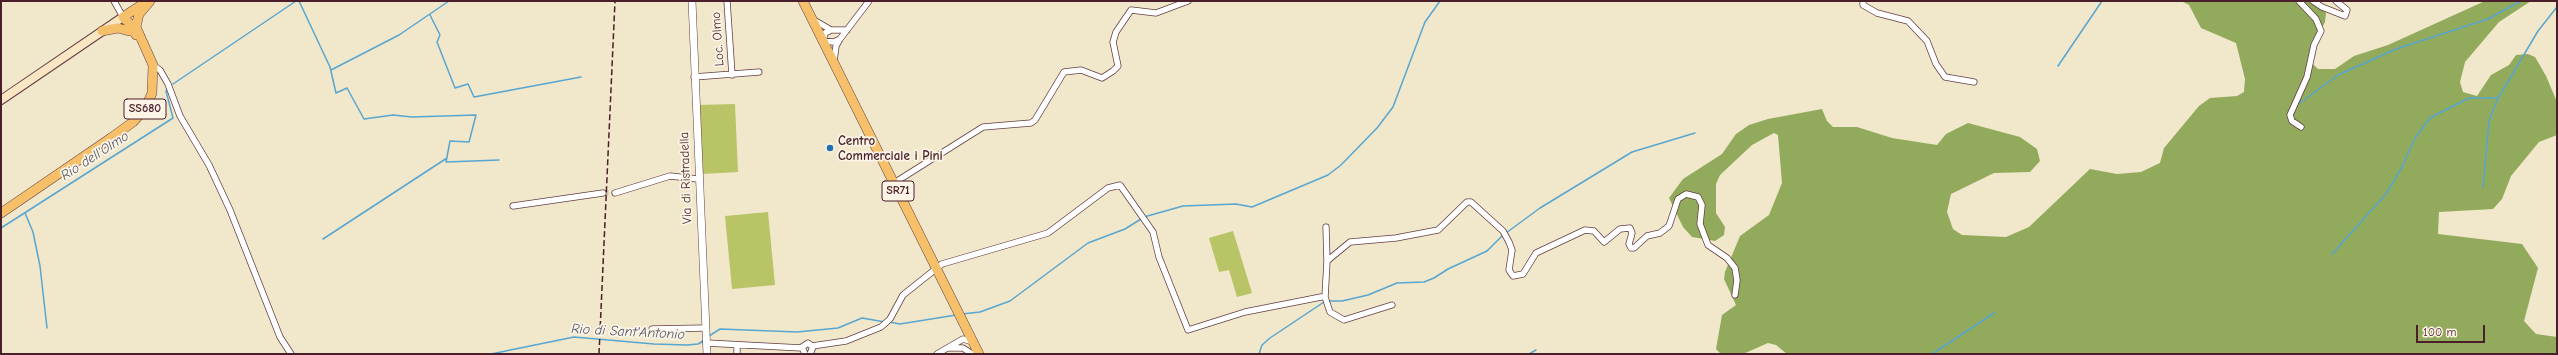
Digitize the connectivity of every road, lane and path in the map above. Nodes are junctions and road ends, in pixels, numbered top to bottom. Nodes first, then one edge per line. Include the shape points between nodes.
1 (114, 1) edge
2 (148, 1) edge
3 (692, 1) edge
4 (727, 1) edge
5 (803, 1) edge
6 (869, 1) edge
7 (1188, 1) edge
8 (1863, 1) edge
9 (2299, 1) edge
10 (2313, 1) edge
11 (2336, 1) edge
12 (123, 17) junction
13 (812, 19) junction
14 (831, 30) junction
15 (847, 30) junction
16 (102, 31) junction
17 (129, 31) junction
18 (137, 38) junction
19 (840, 39) junction
20 (823, 41) junction
21 (145, 50) junction
22 (834, 64) junction
23 (153, 66) junction
24 (759, 72) dead end
25 (732, 75) junction
26 (694, 77) junction
27 (1974, 82) dead end
28 (1, 100) edge
29 (2301, 126) dead end
30 (111, 138) junction
31 (698, 179) junction
32 (894, 183) junction
33 (603, 193) tunnel mouth
34 (615, 194) tunnel mouth
35 (1, 206) edge
36 (513, 206) dead end
37 (1, 213) edge
38 (1326, 227) dead end
39 (1327, 261) junction
40 (936, 270) junction
41 (1735, 296) dead end
42 (1325, 297) junction
43 (1392, 305) dead end
44 (961, 318) junction
45 (652, 328) dead end
46 (706, 328) junction
47 (961, 340) junction
48 (973, 342) junction
49 (706, 343) junction
50 (737, 345) junction
51 (812, 346) junction
52 (949, 348) junction
53 (963, 348) junction
54 (803, 351) edge
55 (292, 354) edge
56 (706, 354) edge
57 (737, 354) edge
58 (810, 354) edge
59 (937, 354) edge
60 (972, 354) edge
61 (978, 354) edge

1 - 12 street
2 - 12 main road
2 - 21 main road, SS680 via 137,21 138,33
3 - 26 street, Via di Ristradella
4 - 25 street, Loc. Olmo
5 - 13 main road, SR71
6 - 15 street
7 - 32 street via 1156,13 1131,10 1116,32 1113,42 1118,66 1113,72 1102,78 1081,70 1064,72 1031,123 983,127
8 - 27 street via 1864,5 1877,13 1908,21 1927,41 1936,64 1945,77
9 - 29 street via 2316,18 2321,31 2314,45 2307,76 2290,115 2292,121
10 - 11 street via 2345,16 2347,10
12 - 16 main road
12 - 17 main road, SS680
12 - 18 main road, SS680
13 - 14 street
13 - 20 main road, SR71
14 - 15 street
14 - 20 street via 825,33
15 - 19 street
16 - 17 main road via 118,28
16 - 28 main road
17 - 18 main road, SS680
18 - 21 main road, SS680
19 - 20 street via 834,42
19 - 22 street via 836,46
20 - 22 main road, SR71
21 - 23 main road, SS680
22 - 32 main road, SR71
23 - 30 main road, SS680 via 152,93 145,109 134,122
23 - 55 street via 160,70 168,84 180,116 209,165 230,210 280,337
24 - 25 street, Loc. Olmo
25 - 26 street, Loc. Olmo
26 - 31 street, Via di Ristradella
30 - 35 main road, SS680
30 - 37 main road, SS680
31 - 34 street via 670,176
31 - 46 street, Via di Ristradella
32 - 40 main road, SR71
33 - 36 street
38 - 39 street
39 - 41 street via 1350,242 1396,238 1438,230 1467,202 1471,202 1503,231 1512,250 1509,270 1513,276 1523,274 1536,253 1585,230 1594,231 1604,242 1620,229 1630,228 1632,233 1629,244 1634,248 1647,236 1660,233 1669,226 1678,199 1686,194 1694,194 1702,205 1700,224 1708,245 1727,258 1735,268
39 - 42 street
40 - 42 street via 942,264 1048,233 1108,188 1120,185 1152,232 1159,257 1188,330 1245,312
40 - 44 main road, SR71
40 - 51 street via 903,295 884,325 846,341
42 - 43 street via 1330,312 1344,320
44 - 47 street
44 - 48 main road, SR71
45 - 46 street
46 - 49 street, Via di Ristradella
47 - 48 street via 968,339
47 - 52 street
48 - 53 street
48 - 61 main road, SR71
49 - 50 street
49 - 56 street, Via di Ristradella
50 - 54 street
50 - 57 street
51 - 54 street via 806,343
51 - 58 street
52 - 53 street
52 - 59 street
53 - 60 street

